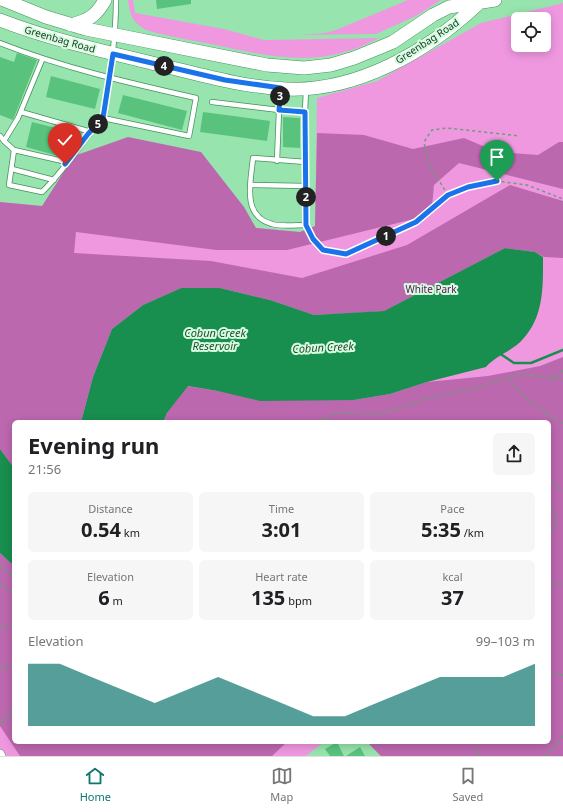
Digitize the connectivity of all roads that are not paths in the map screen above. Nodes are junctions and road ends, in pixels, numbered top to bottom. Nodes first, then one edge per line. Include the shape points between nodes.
1 (4, 0) edge
2 (105, 0) edge
3 (116, 0) edge
4 (495, 0) edge
5 (477, 2) edge
6 (0, 20) edge
7 (70, 25) junction
8 (115, 35) junction
9 (0, 43) edge
10 (113, 54) junction
11 (42, 60) junction
12 (110, 78) junction
13 (281, 88) junction
14 (306, 88) junction
15 (212, 102) dead end
16 (279, 110) junction
17 (20, 112) junction
18 (305, 112) junction
19 (103, 118) junction
20 (91, 132) junction
21 (0, 136) edge
22 (4, 141) junction
23 (14, 150) junction
24 (277, 160) junction
25 (67, 162) junction
26 (306, 162) junction
27 (12, 169) junction
28 (54, 180) junction
29 (250, 185) junction
30 (306, 186) junction

1 - 7 main road, Greenbag Road
2 - 7 main road via 94,16
3 - 8 lane
4 - 5 main road, Greenbag Road
5 - 8 main road, Greenbag Road via 449,7 393,42 354,58 331,65 304,68 267,65
5 - 14 main road, Greenbag Road via 462,19 396,62 345,82
6 - 10 main road, Greenbag Road via 68,43
7 - 8 main road, Greenbag Road
8 - 10 lane
9 - 11 lane
10 - 12 lane
10 - 13 main road, Greenbag Road via 225,80
11 - 12 lane
11 - 17 lane
12 - 19 lane
12 - 19 lane via 196,98 188,136
13 - 14 main road, Greenbag Road
13 - 16 lane
14 - 18 lane
15 - 16 lane
16 - 18 lane
16 - 24 lane
17 - 20 lane
17 - 22 lane
18 - 26 lane
19 - 20 lane
20 - 25 lane
21 - 22 lane
22 - 23 lane
23 - 25 lane
23 - 27 lane
24 - 26 lane
24 - 29 lane via 253,158
25 - 28 lane
26 - 30 lane
27 - 28 lane
27 - 28 lane via 9,185 42,192
29 - 30 lane
29 - 30 lane via 251,207 262,220 273,225 306,225

